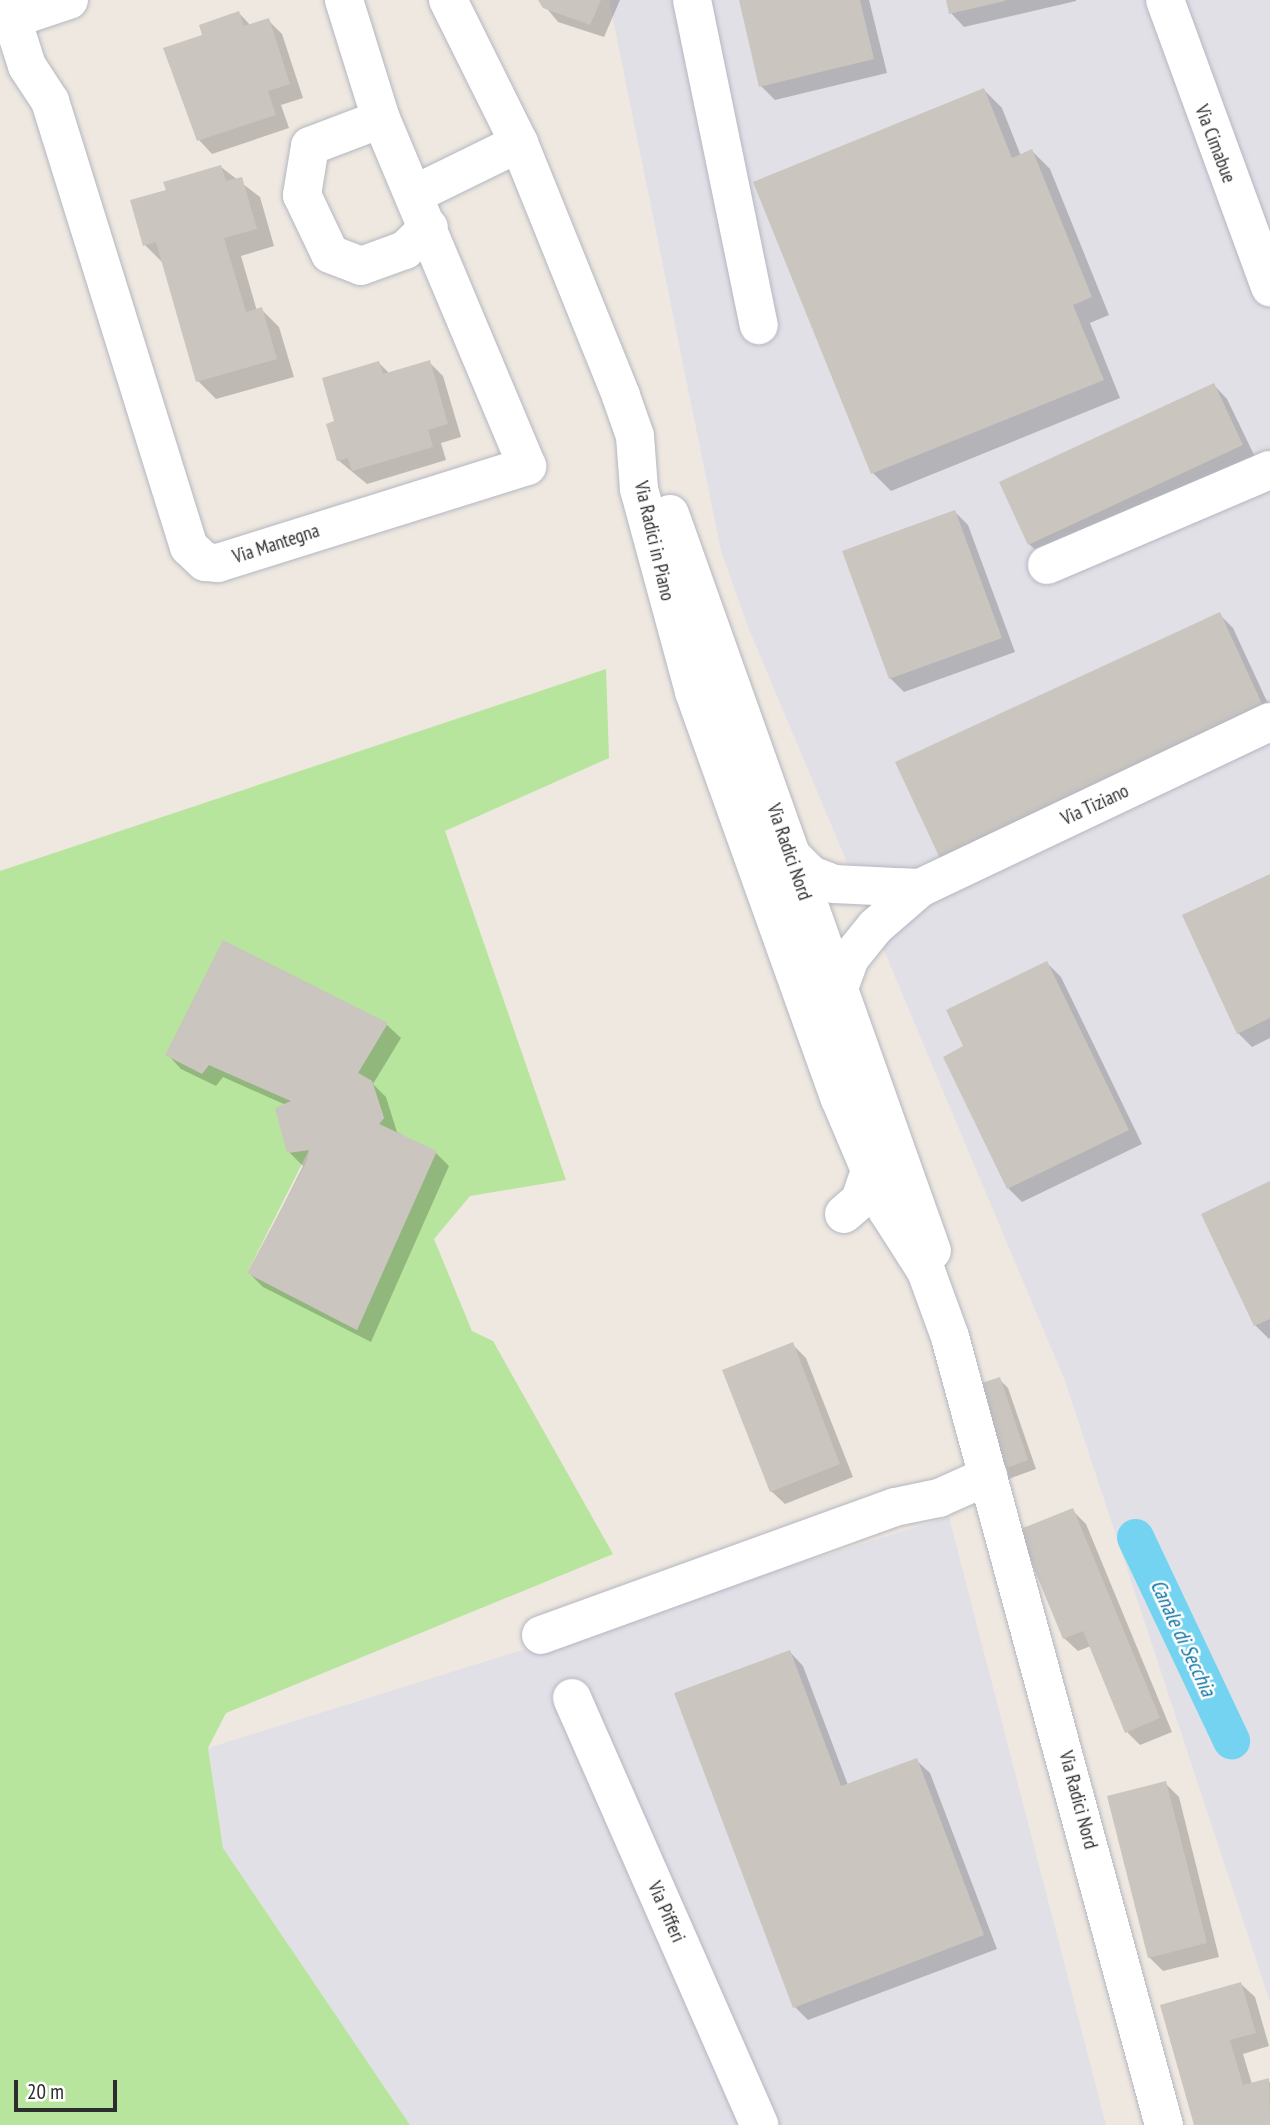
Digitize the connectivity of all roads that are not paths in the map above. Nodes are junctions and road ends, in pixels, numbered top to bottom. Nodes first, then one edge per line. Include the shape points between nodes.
1 (69, 0) edge
2 (344, 0) edge
3 (448, 0) edge
4 (692, 0) edge
5 (1165, 0) edge
6 (9, 10) edge
7 (381, 119) junction
8 (519, 143) junction
9 (422, 211) junction
10 (1267, 268) edge
11 (759, 325) dead end
12 (635, 436) junction
13 (1270, 470) edge
14 (1047, 565) dead end
15 (1270, 722) edge
16 (790, 854) junction
17 (920, 888) junction
18 (784, 941) joint
19 (838, 991) junction
20 (883, 1117) junction
21 (870, 1171) junction
22 (901, 1231) junction
23 (926, 1270) junction
24 (988, 1476) junction
25 (541, 1634) dead end
26 (572, 1698) dead end
27 (760, 2125) edge
28 (1164, 2125) edge

1 - 6 street
2 - 7 street
3 - 8 street, Via Radici in Piano
4 - 11 street
5 - 10 street, Via Cimabue
6 - 9 street, Via Mantegna via 27,66 50,101 189,547 205,562 218,563 527,466
7 - 9 street
7 - 9 street via 310,146 302,195 330,254 361,266 405,250
8 - 9 street
8 - 12 street, Via Radici in Piano
12 - 16 street, Via Radici Nord via 653,464
12 - 18 street, Via Radici in Piano via 639,489 690,680
13 - 14 street
15 - 17 street, Via Tiziano
16 - 17 street via 811,875 834,884
16 - 19 street, Via Radici Nord
17 - 19 street via 875,927 850,958
18 - 21 street, Via Radici Nord via 839,1099
19 - 20 street, Via Radici Nord
20 - 21 street
20 - 23 street, Via Radici Nord via 932,1251
21 - 22 street, Via Radici Nord
21 - 22 street via 860,1200 844,1214 864,1213
22 - 23 street, Via Radici Nord
23 - 24 street, Via Radici Nord
24 - 25 street via 939,1498 895,1507
24 - 28 street, Via Radici Nord
26 - 27 street, Via Pifferi

